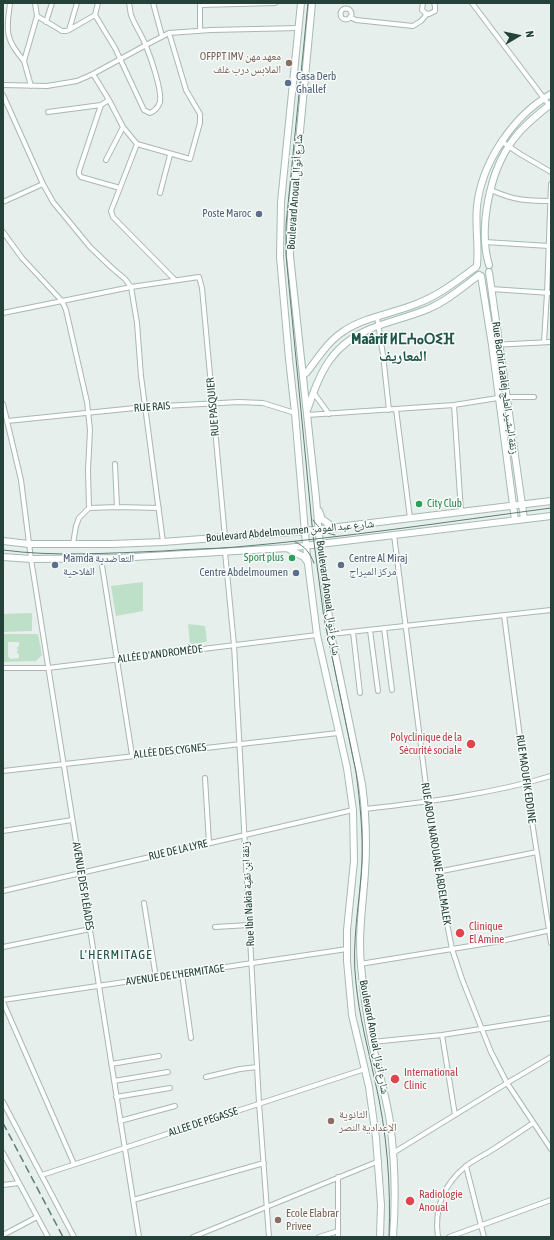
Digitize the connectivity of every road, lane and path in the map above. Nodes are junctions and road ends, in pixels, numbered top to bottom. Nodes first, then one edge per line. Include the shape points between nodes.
1 (10, 3) edge
2 (35, 3) edge
3 (52, 3) edge
4 (77, 3) edge
5 (98, 3) edge
6 (129, 3) edge
7 (153, 3) edge
8 (276, 3) edge
9 (301, 3) edge
10 (312, 3) edge
11 (423, 3) edge
12 (434, 3) edge
13 (472, 3) edge
14 (200, 4) edge
15 (427, 14) junction
16 (95, 15) junction
17 (37, 16) junction
18 (350, 17) junction
19 (46, 22) junction
20 (299, 28) junction
21 (69, 30) junction
22 (200, 30) junction
23 (169, 33) junction
24 (162, 36) junction
25 (146, 45) junction
26 (120, 59) junction
27 (24, 61) junction
28 (93, 74) junction
29 (3, 85) edge
30 (31, 86) junction
31 (551, 94) edge
32 (3, 95) edge
33 (544, 98) junction
34 (108, 100) junction
35 (101, 105) junction
36 (550, 105) edge
37 (48, 112) dead end
38 (123, 127) junction
39 (502, 141) junction
40 (137, 144) junction
41 (508, 147) junction
42 (170, 155) junction
43 (106, 160) dead end
44 (551, 172) edge
45 (43, 184) junction
46 (551, 184) edge
47 (120, 188) junction
48 (491, 190) junction
49 (160, 193) dead end
50 (550, 201) junction
51 (3, 202) edge
52 (3, 232) edge
53 (485, 242) junction
54 (549, 246) junction
55 (489, 265) junction
56 (476, 266) junction
57 (489, 272) junction
58 (480, 276) junction
59 (176, 280) junction
60 (131, 287) junction
61 (491, 289) junction
62 (549, 293) edge
63 (62, 301) junction
64 (3, 313) edge
65 (377, 318) junction
66 (378, 326) junction
67 (544, 342) junction
68 (551, 342) edge
69 (499, 344) junction
70 (492, 345) junction
71 (303, 374) junction
72 (313, 392) junction
73 (534, 396) dead end
74 (506, 397) junction
75 (498, 398) junction
76 (212, 403) junction
77 (3, 404) edge
78 (454, 405) junction
79 (145, 407) junction
80 (396, 409) junction
81 (389, 410) junction
82 (88, 412) junction
83 (295, 413) junction
84 (307, 413) junction
85 (329, 414) junction
86 (7, 421) junction
87 (115, 464) dead end
88 (316, 498) junction
89 (551, 501) edge
90 (522, 504) junction
91 (512, 506) junction
92 (117, 507) junction
93 (89, 508) junction
94 (159, 508) junction
95 (461, 512) junction
96 (551, 516) edge
97 (410, 518) junction
98 (524, 519) junction
99 (514, 520) junction
100 (334, 528) junction
101 (318, 530) junction
102 (305, 531) junction
103 (394, 535) junction
104 (225, 537) junction
105 (3, 542) edge
106 (163, 542) junction
107 (29, 544) junction
108 (73, 544) junction
109 (320, 544) junction
110 (307, 545) junction
111 (287, 548) junction
112 (226, 552) junction
113 (3, 557) edge
114 (31, 559) junction
115 (101, 559) junction
116 (308, 565) junction
117 (551, 610) edge
118 (504, 615) junction
119 (405, 626) junction
120 (384, 628) junction
121 (370, 630) junction
122 (353, 632) junction
123 (331, 634) junction
124 (317, 636) junction
125 (234, 645) junction
126 (116, 659) junction
127 (3, 668) edge
128 (48, 668) junction
129 (392, 690) dead end
130 (378, 691) dead end
131 (360, 693) dead end
132 (338, 733) junction
133 (240, 743) junction
134 (132, 755) junction
135 (63, 764) junction
136 (3, 771) edge
137 (551, 776) edge
138 (205, 778) dead end
139 (526, 783) junction
140 (428, 802) junction
141 (366, 809) junction
142 (353, 810) junction
143 (72, 820) junction
144 (3, 831) edge
145 (245, 835) junction
146 (209, 843) junction
147 (537, 852) junction
148 (81, 872) junction
149 (437, 872) junction
150 (3, 891) edge
151 (144, 903) dead end
152 (249, 925) junction
153 (215, 927) dead end
154 (90, 929) junction
155 (550, 931) edge
156 (551, 943) edge
157 (3, 947) edge
158 (347, 949) junction
159 (452, 949) junction
160 (252, 963) junction
161 (360, 964) junction
162 (182, 974) junction
163 (156, 978) junction
164 (99, 986) junction
165 (3, 1001) edge
166 (551, 1018) edge
167 (481, 1029) junction
168 (442, 1035) junction
169 (191, 1038) dead end
170 (372, 1042) junction
171 (159, 1056) dead end
172 (551, 1057) edge
173 (111, 1064) junction
174 (257, 1067) junction
175 (365, 1069) junction
176 (168, 1072) dead end
177 (206, 1077) dead end
178 (114, 1081) junction
179 (507, 1083) junction
180 (170, 1088) dead end
181 (116, 1097) junction
182 (3, 1102) edge
183 (259, 1103) junction
184 (175, 1106) dead end
185 (455, 1115) junction
186 (120, 1121) junction
187 (533, 1123) junction
188 (124, 1148) junction
189 (551, 1149) edge
190 (3, 1152) edge
191 (393, 1153) junction
192 (379, 1161) junction
193 (264, 1163) junction
194 (74, 1164) junction
195 (466, 1166) junction
196 (42, 1175) junction
197 (338, 1177) junction
198 (19, 1183) junction
199 (3, 1185) edge
200 (133, 1200) junction
201 (551, 1200) edge
202 (268, 1207) junction
203 (37, 1217) junction
204 (481, 1225) junction
205 (338, 1231) junction
206 (3, 1235) edge
207 (48, 1237) edge
208 (74, 1237) edge
209 (139, 1237) edge
210 (193, 1237) edge
211 (269, 1237) edge
212 (319, 1237) edge
213 (338, 1237) edge
214 (380, 1237) edge
215 (393, 1237) edge
216 (438, 1237) edge
217 (449, 1237) edge
218 (484, 1237) edge

1 - 27 street via 9,37
2 - 17 street
3 - 19 street
4 - 21 street
5 - 16 street
6 - 25 street via 132,16
7 - 24 street
8 - 14 street
9 - 20 main road, Boulevard Anoual شارع أنوال
10 - 71 main road, Boulevard Anoual شارع أنوال via 290,246
11 - 15 street via 422,10
12 - 15 street via 435,11
13 - 33 street
14 - 22 street
15 - 18 street via 413,26 356,20
16 - 21 street
16 - 26 street
17 - 19 street
17 - 27 street
18 - 18 street via 342,17 343,6 350,10
19 - 21 street via 62,31
20 - 22 street
20 - 83 main road, Boulevard Anoual شارع أنوال via 280,202 281,276
22 - 23 street
23 - 24 street
23 - 42 street via 186,90 201,118 190,159
24 - 25 street
25 - 26 street
25 - 26 street via 160,96 158,108 154,112 144,110
26 - 28 street
27 - 30 street
28 - 30 street via 77,81
28 - 34 street
29 - 30 street
31 - 33 main road
32 - 45 street
33 - 36 street
33 - 39 main road via 514,125
34 - 35 street
34 - 38 street
35 - 37 street
35 - 47 street via 79,174 81,177
36 - 41 main road via 528,123
38 - 40 street
38 - 43 street
39 - 41 street
39 - 56 main road via 490,164 479,198
40 - 42 street
40 - 47 street
41 - 44 street
41 - 48 main road
42 - 49 street
45 - 51 street
45 - 60 street via 69,222
46 - 50 street
47 - 59 street via 111,211 114,217
48 - 50 street via 518,200
48 - 53 main road via 486,211
50 - 54 street
52 - 63 street via 22,258
53 - 54 street
53 - 55 main road
54 - 62 street
55 - 56 main road via 483,262
55 - 57 main road
56 - 58 main road via 476,272
56 - 65 main road via 438,294
57 - 58 main road via 486,276
57 - 61 main road, Rue Bachir Laalej زنقة البشير العلج
58 - 66 main road via 429,309
58 - 70 main road, Rue Bachir Laalej زنقة البشير العلج
59 - 60 street
59 - 76 street, RUE PASQUIER via 199,277
60 - 63 street
60 - 79 street
61 - 62 street
61 - 69 main road, Rue Bachir Laalej زنقة البشير العلج
62 - 67 street
63 - 64 street
63 - 82 street
65 - 66 street
65 - 71 main road via 343,331
66 - 72 main road via 359,334 341,347 328,362
66 - 81 street
67 - 68 street
67 - 69 street
69 - 70 street
69 - 74 main road, Rue Bachir Laalej زنقة البشير العلج
70 - 75 main road, Rue Bachir Laalej زنقة البشير العلج
71 - 84 main road, Boulevard Anoual شارع أنوال
72 - 84 main road
72 - 85 street
73 - 74 street
74 - 90 main road, Rue Bachir Laalej زنقة البشير العلج
75 - 78 street
75 - 91 main road, Rue Bachir Laalej زنقة البشير العلج
76 - 79 street, RUE RAIS
76 - 83 street, RUE RAIS via 256,402
76 - 104 street, RUE PASQUIER
77 - 86 street, AVENUE DES PLÉIADES
78 - 80 street
78 - 95 street
79 - 82 street, RUE RAIS
79 - 94 street
80 - 81 street
80 - 97 street
81 - 85 street
82 - 86 street, RUE RAIS
82 - 93 street
83 - 102 main road, Boulevard Anoual شارع أنوال
84 - 85 street
84 - 88 main road, Boulevard Anoual شارع أنوال
86 - 107 street, AVENUE DES PLÉIADES via 21,480
87 - 92 street
88 - 100 main road via 322,519
88 - 101 main road, Boulevard Anoual شارع أنوال
89 - 90 main road, Boulevard Abdelmoumen شارع عبد المومن
90 - 91 main road, Boulevard Abdelmoumen شارع عبد المومن
90 - 98 main road, Rue Bachir Laalej زنقة البشير العلج
91 - 95 main road, Boulevard Abdelmoumen شارع عبد المومن
91 - 99 main road, Rue Bachir Laalej زنقة البشير العلج
92 - 93 street
92 - 94 street
93 - 108 street via 79,518
94 - 106 street
95 - 97 main road, Boulevard Abdelmoumen شارع عبد المومن
96 - 98 main road, Boulevard Abdelmoumen شارع عبد المومن
97 - 100 main road, Boulevard Abdelmoumen شارع عبد المومن
98 - 99 main road, Boulevard Abdelmoumen شارع عبد المومن
99 - 103 main road, Boulevard Abdelmoumen شارع عبد المومن
100 - 101 main road, Boulevard Abdelmoumen شارع عبد المومن
101 - 102 main road, Boulevard Abdelmoumen شارع عبد المومن
101 - 109 main road, Boulevard Anoual شارع أنوال
102 - 104 main road, Boulevard Abdelmoumen شارع عبد المومن
102 - 110 main road, Boulevard Anoual شارع أنوال
103 - 109 main road, Boulevard Abdelmoumen شارع عبد المومن
103 - 119 street, RUE ABOU NAROUANE ABDELMALEK
104 - 106 main road, Boulevard Abdelmoumen شارع عبد المومن
105 - 107 main road, Boulevard Abdelmoumen شارع عبد المومن
106 - 108 main road, Boulevard Abdelmoumen شارع عبد المومن
107 - 108 main road, Boulevard Abdelmoumen شارع عبد المومن
107 - 114 street, AVENUE DES PLÉIADES
109 - 110 main road, Boulevard Abdelmoumen شارع عبد المومن
109 - 123 main road, Boulevard Anoual شارع أنوال
110 - 111 main road, Boulevard Abdelmoumen شارع عبد المومن
110 - 116 main road, Boulevard Anoual شارع أنوال
111 - 112 main road, Boulevard Abdelmoumen شارع عبد المومن
111 - 116 main road via 304,557
112 - 115 main road, Boulevard Abdelmoumen شارع عبد المومن
112 - 125 street, Rue Ibn Nakia زنقة ابن نقية
113 - 114 main road, Boulevard Abdelmoumen شارع عبد المومن
114 - 115 main road, Boulevard Abdelmoumen شارع عبد المومن
114 - 128 street, AVENUE DES PLÉIADES
115 - 126 street
116 - 124 main road, Boulevard Anoual شارع أنوال
117 - 118 street
118 - 119 street
118 - 139 street, RUE MAOUFIK EDDINE
119 - 120 street
119 - 140 street, RUE ABOU NAROUANE ABDELMALEK
120 - 121 street
120 - 129 street
121 - 122 street
121 - 130 street
122 - 123 street
122 - 131 street
123 - 141 main road, Boulevard Anoual شارع أنوال
124 - 125 street, ALLÉE D'ANDROMÈDE
124 - 132 main road, Boulevard Anoual شارع أنوال
125 - 126 street, ALLÉE D'ANDROMÈDE
125 - 133 street, Rue Ibn Nakia زنقة ابن نقية
126 - 128 street, ALLÉE D'ANDROMÈDE
126 - 134 street
127 - 128 street, ALLÉE D'ANDROMÈDE
128 - 135 street, AVENUE DES PLÉIADES
132 - 133 street, ALLÉE DES CYGNES
132 - 142 main road, Boulevard Anoual شارع أنوال
133 - 134 street, ALLÉE DES CYGNES
133 - 145 street, Rue Ibn Nakia زنقة ابن نقية
134 - 135 street, ALLÉE DES CYGNES
135 - 136 street, ALLÉE DES CYGNES
135 - 143 street, AVENUE DES PLÉIADES
137 - 139 street
138 - 146 street
139 - 140 street
139 - 147 street, RUE MAOUFIK EDDINE
140 - 141 street
140 - 149 street, RUE ABOU NAROUANE ABDELMALEK
141 - 161 main road, Boulevard Anoual شارع أنوال
142 - 145 street, RUE DE LA LYRE
142 - 158 main road, Boulevard Anoual شارع أنوال via 354,861
143 - 144 street
143 - 148 street, AVENUE DES PLÉIADES
145 - 146 street, RUE DE LA LYRE
145 - 152 street, Rue Ibn Nakia زنقة ابن نقية
146 - 148 street, RUE DE LA LYRE
147 - 149 street
147 - 155 street, RUE MAOUFIK EDDINE
148 - 150 street, RUE DE LA LYRE
148 - 154 street, AVENUE DES PLÉIADES
149 - 159 street, RUE ABOU NAROUANE ABDELMALEK
151 - 163 street
152 - 153 street
152 - 160 street, Rue Ibn Nakia زنقة ابن نقية
154 - 157 street
154 - 164 street, AVENUE DES PLÉIADES
155 - 156 street, RUE MAOUFIK EDDINE
155 - 159 street
158 - 160 street, AVENUE DE L'HERMITAGE
158 - 175 main road, Boulevard Anoual شارع أنوال via 352,1009
159 - 161 street
159 - 167 street, RUE ABOU NAROUANE ABDELMALEK
160 - 162 street, AVENUE DE L'HERMITAGE
160 - 174 street, Rue Ibn Nakia زنقة ابن نقية
161 - 170 main road, Boulevard Anoual شارع أنوال
162 - 163 street, AVENUE DE L'HERMITAGE
162 - 169 street
163 - 164 street, AVENUE DE L'HERMITAGE
164 - 165 street, AVENUE DE L'HERMITAGE
164 - 173 street, AVENUE DES PLÉIADES
165 - 194 street
166 - 167 street
167 - 168 street
167 - 179 street, RUE ABOU NAROUANE ABDELMALEK
168 - 170 street
168 - 185 street
170 - 191 main road, Boulevard Anoual شارع أنوال via 390,1122
171 - 173 street
172 - 179 street
173 - 178 street, AVENUE DES PLÉIADES
174 - 177 street
174 - 183 street, Rue Ibn Nakia زنقة ابن نقية
175 - 183 street, ALLEE DE PEGASSE
175 - 192 main road, Boulevard Anoual شارع أنوال
176 - 178 street
178 - 181 street, AVENUE DES PLÉIADES
179 - 185 street
179 - 187 street, RUE ABOU NAROUANE ABDELMALEK
180 - 181 street
181 - 186 street, AVENUE DES PLÉIADES
182 - 196 street
183 - 188 street, ALLEE DE PEGASSE
183 - 193 street, Rue Ibn Nakia زنقة ابن نقية
184 - 186 street
185 - 191 street
186 - 188 street, AVENUE DES PLÉIADES
187 - 189 street, RUE ABOU NAROUANE ABDELMALEK
187 - 195 street
188 - 194 street, ALLEE DE PEGASSE
188 - 200 street, AVENUE DES PLÉIADES
190 - 198 street
191 - 215 main road, Boulevard Anoual شارع أنوال
192 - 197 street
192 - 214 main road, Boulevard Anoual شارع أنوال
193 - 200 street
193 - 202 street, Rue Ibn Nakia زنقة ابن نقية
194 - 196 street, ALLEE DE PEGASSE
195 - 204 street
195 - 216 street via 452,1181 438,1208
196 - 208 street
197 - 202 street
197 - 205 street
198 - 199 street
198 - 203 street
200 - 209 street, AVENUE DES PLÉIADES
201 - 204 street
202 - 210 street
202 - 211 street, Rue Ibn Nakia زنقة ابن نقية
203 - 206 street
203 - 207 street
204 - 217 street
204 - 218 street
205 - 212 street
205 - 213 street

